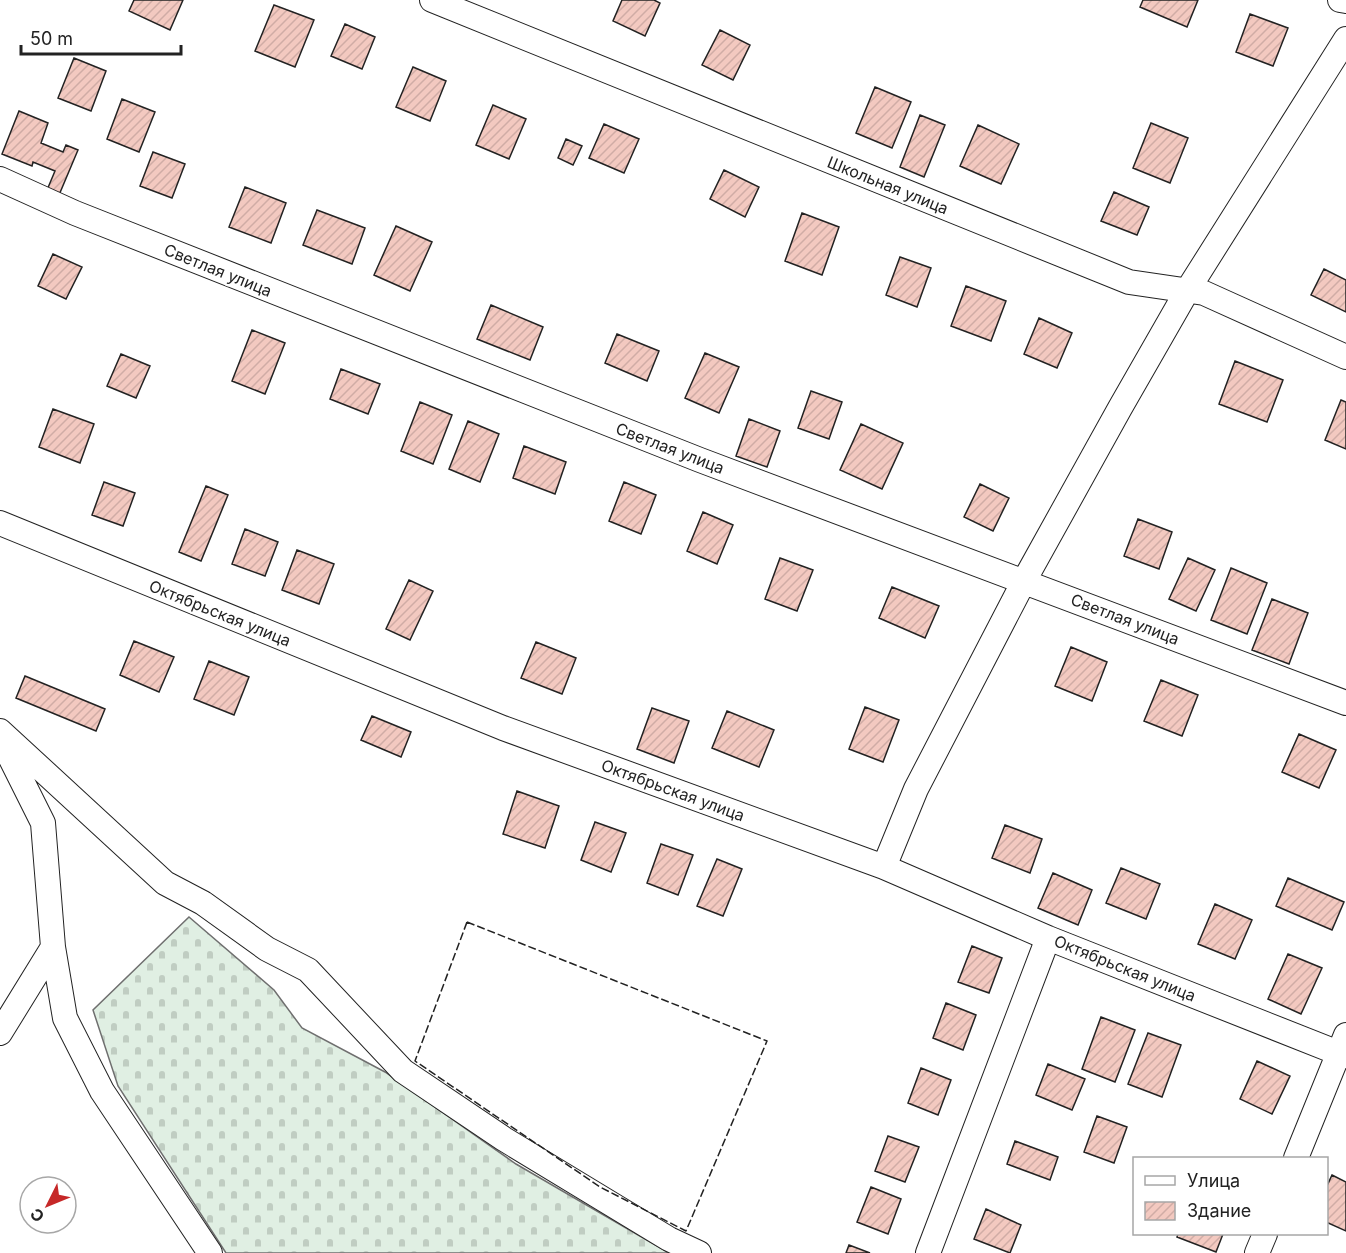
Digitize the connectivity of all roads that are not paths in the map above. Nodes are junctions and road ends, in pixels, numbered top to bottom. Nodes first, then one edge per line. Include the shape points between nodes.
1 (432, 0) edge
2 (1340, 0) edge
3 (1346, 1) edge
4 (1346, 39) edge
5 (0, 179) edge
6 (1187, 291) junction
7 (1346, 357) edge
8 (0, 523) edge
9 (1024, 581) junction
10 (1346, 703) edge
11 (0, 731) edge
12 (0, 737) edge
13 (884, 867) junction
14 (1048, 938) junction
15 (53, 947) junction
16 (0, 1033) edge
17 (1343, 1048) edge
18 (1296, 1157) edge
19 (1264, 1235) edge
20 (210, 1253) edge
21 (699, 1253) edge
22 (928, 1253) edge
23 (1257, 1253) edge

1 - 6 street, Школьная улица via 1128,282
2 - 3 street
4 - 6 street
5 - 9 street, Светлая улица via 75,213 689,455
6 - 7 street, Школьная улица via 1204,293
6 - 9 street
8 - 13 street, Октябрьская улица via 503,728
9 - 10 street, Светлая улица
9 - 13 street via 916,789
11 - 21 street via 165,884 203,903 267,949 309,970 404,1071 504,1139 669,1239
12 - 15 street via 43,823
13 - 14 street, Октябрьская улица
14 - 17 street, Октябрьская улица
14 - 22 street
15 - 16 street
15 - 20 street via 65,1018 102,1091
17 - 18 street
19 - 23 street

